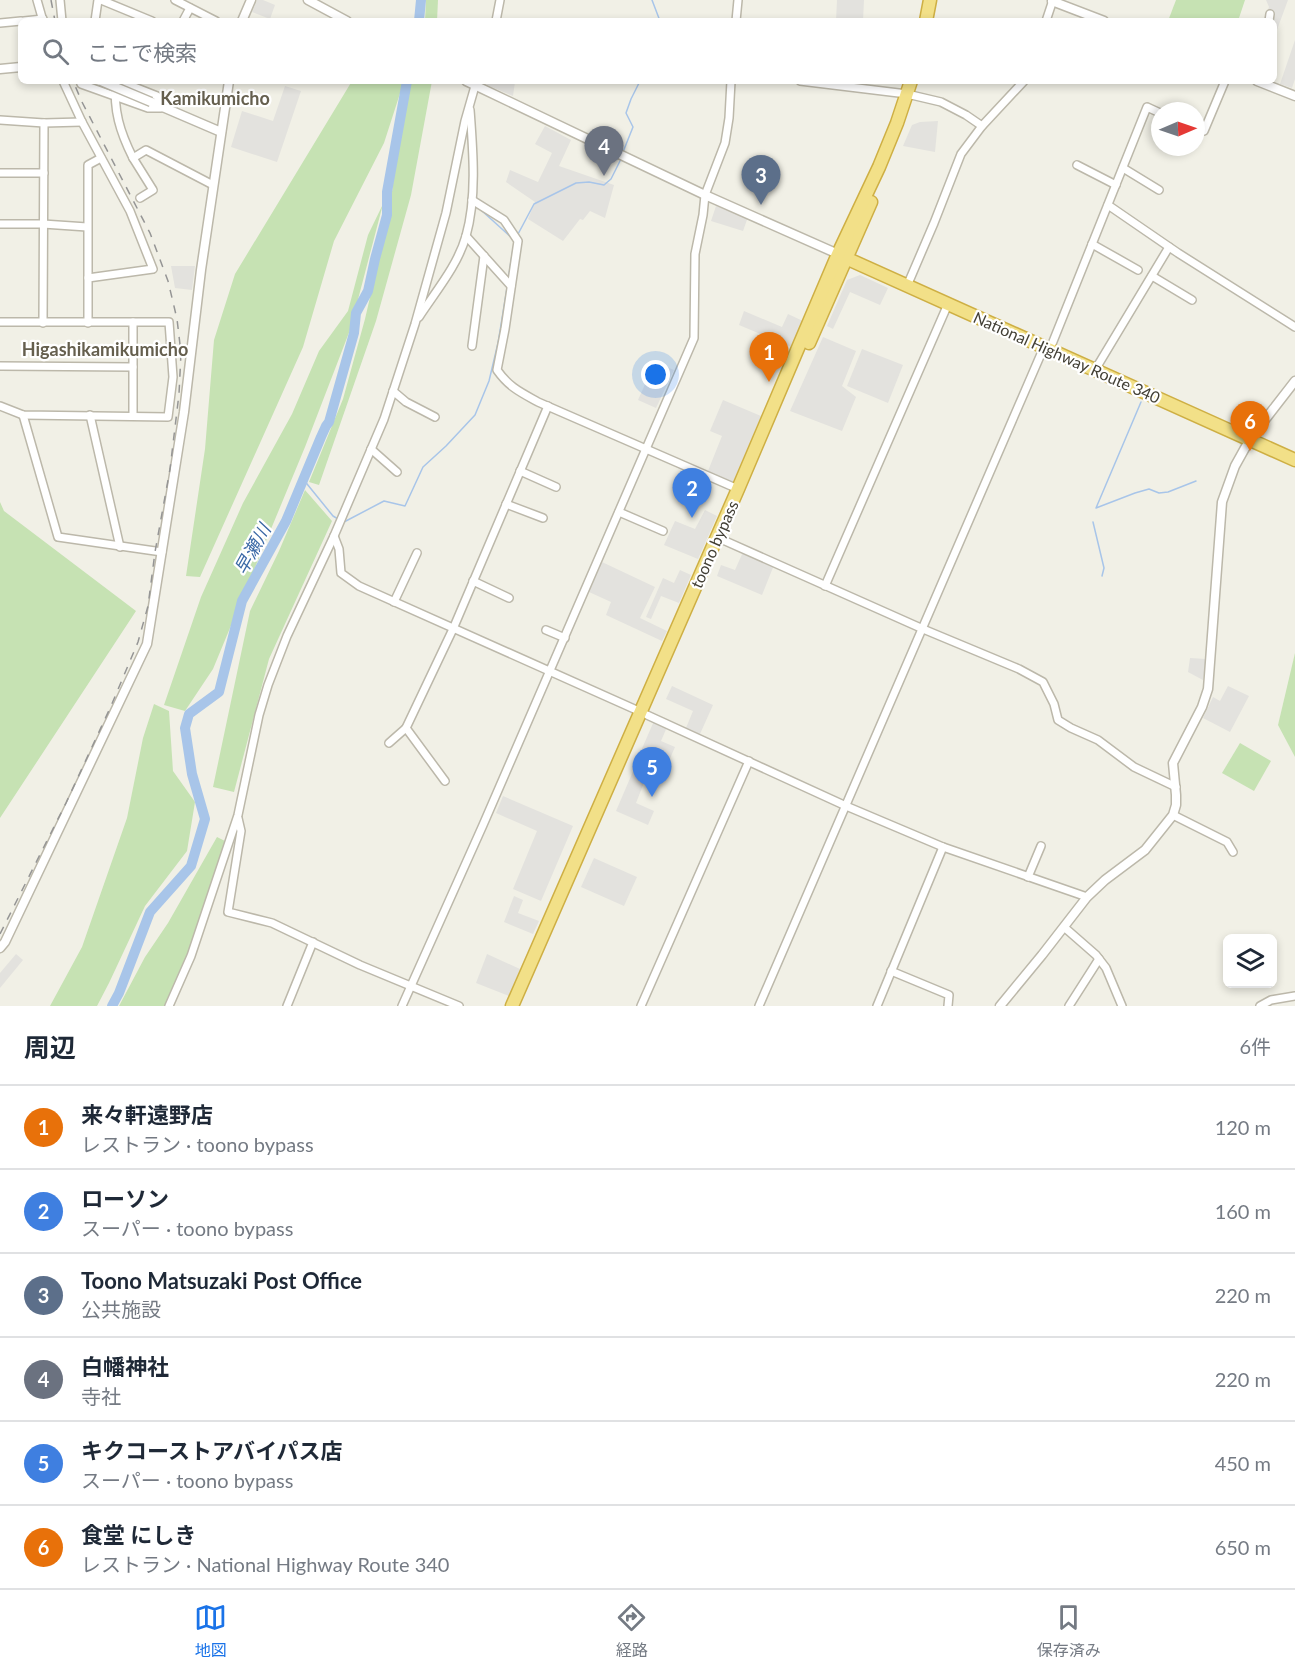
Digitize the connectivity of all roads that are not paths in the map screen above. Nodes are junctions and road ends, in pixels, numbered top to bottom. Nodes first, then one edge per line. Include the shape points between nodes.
1 (37, 0) edge
2 (60, 0) edge
3 (99, 0) edge
4 (175, 0) edge
5 (251, 0) edge
6 (308, 0) edge
7 (500, 0) edge
8 (738, 0) edge
9 (930, 0) edge
10 (936, 0) edge
11 (1053, 0) edge
12 (324, 4) edge
13 (190, 8) junction
14 (42, 18) edge
15 (62, 18) edge
16 (96, 18) edge
17 (144, 18) edge
18 (185, 18) edge
19 (210, 18) edge
20 (243, 18) edge
21 (343, 18) edge
22 (497, 18) edge
23 (736, 18) edge
24 (927, 18) edge
25 (933, 18) edge
26 (1047, 18) edge
27 (1097, 18) edge
28 (18, 21) edge
29 (0, 23) edge
30 (18, 67) edge
31 (0, 69) edge
32 (64, 84) edge
33 (81, 84) edge
34 (107, 84) edge
35 (117, 84) edge
36 (126, 84) edge
37 (228, 84) edge
38 (475, 84) edge
39 (731, 84) edge
40 (824, 84) edge
41 (911, 84) edge
42 (916, 84) edge
43 (1021, 84) edge
44 (1224, 84) edge
45 (1265, 84) edge
46 (910, 95) junction
47 (1295, 96) edge
48 (114, 97) junction
49 (470, 105) junction
50 (163, 107) junction
51 (1151, 109) edge
52 (0, 120) edge
53 (82, 122) junction
54 (44, 123) junction
55 (982, 126) junction
56 (1205, 129) edge
57 (220, 132) junction
58 (101, 158) junction
59 (134, 158) junction
60 (1077, 165) dead end
61 (1123, 168) junction
62 (0, 173) edge
63 (44, 173) junction
64 (213, 185) junction
65 (1116, 185) junction
66 (1159, 190) dead end
67 (705, 195) junction
68 (140, 198) dead end
69 (471, 200) junction
70 (1108, 205) junction
71 (0, 224) edge
72 (44, 224) junction
73 (87, 227) junction
74 (466, 236) junction
75 (1092, 244) junction
76 (1169, 247) junction
77 (484, 256) junction
78 (842, 256) junction
79 (1138, 270) dead end
80 (1152, 276) junction
81 (88, 278) junction
82 (511, 286) junction
83 (907, 286) junction
84 (1192, 300) dead end
85 (948, 304) junction
86 (0, 322) edge
87 (133, 322) junction
88 (43, 323) junction
89 (88, 323) junction
90 (415, 324) junction
91 (1295, 327) edge
92 (472, 346) dead end
93 (1047, 348) junction
94 (0, 366) edge
95 (133, 367) junction
96 (1095, 370) junction
97 (1295, 381) edge
98 (393, 391) junction
99 (0, 406) edge
100 (548, 406) junction
101 (90, 415) junction
102 (23, 416) junction
103 (133, 416) junction
104 (435, 417) dead end
105 (1250, 439) junction
106 (371, 449) junction
107 (647, 450) junction
108 (1295, 460) edge
109 (520, 471) junction
110 (398, 472) dead end
111 (556, 487) dead end
112 (738, 489) junction
113 (506, 504) junction
114 (619, 512) junction
115 (543, 518) dead end
116 (663, 531) dead end
117 (334, 537) junction
118 (723, 540) junction
119 (120, 547) junction
120 (162, 552) junction
121 (417, 553) dead end
122 (473, 581) junction
123 (825, 586) junction
124 (509, 598) dead end
125 (394, 602) junction
126 (453, 629) junction
127 (923, 629) junction
128 (546, 630) dead end
129 (565, 638) junction
130 (549, 671) junction
131 (644, 713) junction
132 (406, 728) junction
133 (389, 743) dead end
134 (749, 760) junction
135 (445, 781) dead end
136 (1176, 787) junction
137 (846, 806) junction
138 (238, 815) junction
139 (1173, 815) junction
140 (1041, 846) dead end
141 (943, 848) junction
142 (1233, 852) dead end
143 (1028, 877) junction
144 (1087, 897) junction
145 (1064, 927) junction
146 (313, 942) junction
147 (0, 948) edge
148 (1100, 959) junction
149 (891, 971) junction
150 (410, 986) junction
151 (1295, 996) edge
152 (169, 1006) edge
153 (287, 1006) edge
154 (402, 1006) edge
155 (459, 1006) edge
156 (512, 1006) edge
157 (520, 1006) edge
158 (641, 1006) edge
159 (759, 1006) edge
160 (877, 1006) edge
161 (948, 1006) edge
162 (1000, 1006) edge
163 (1069, 1006) edge
164 (1122, 1006) edge
165 (1260, 1006) edge

1 - 14 street
2 - 15 street
3 - 16 street
3 - 17 street
4 - 13 street
5 - 20 street
6 - 12 street
7 - 22 street
8 - 23 street
9 - 24 highway
10 - 25 highway
11 - 26 street
11 - 27 street
12 - 21 street
13 - 18 street
13 - 19 street
28 - 29 street
30 - 31 street
32 - 53 street
33 - 48 street
34 - 50 street, bridge
35 - 48 street
36 - 50 street via 157,96
37 - 57 street
38 - 49 street
38 - 67 street
39 - 67 street via 725,143
40 - 46 street
41 - 46 highway, toono bypass
42 - 46 highway, toono bypass
43 - 55 street
44 - 56 street
45 - 47 street
46 - 55 street via 941,102
46 - 78 highway, toono bypass via 897,142
48 - 50 street via 148,108
48 - 59 street via 123,138
49 - 69 street
49 - 90 street via 446,213
50 - 57 street
51 - 61 street via 1147,107
52 - 54 street
53 - 54 street
53 - 58 street
54 - 63 street
55 - 83 street via 961,154
57 - 64 street
58 - 73 street via 88,165
58 - 81 street via 130,211 153,269
59 - 64 street via 146,150
59 - 68 street via 153,190
60 - 65 street
61 - 65 street
61 - 66 street
62 - 63 street
63 - 72 street
64 - 120 street
65 - 70 street
67 - 78 street
67 - 107 street via 695,254 694,338
69 - 74 street
69 - 82 street via 504,220 518,241
70 - 75 street
70 - 76 street
71 - 72 street
72 - 73 street
72 - 88 street
73 - 81 street
74 - 77 street
74 - 90 street via 452,268
75 - 79 street
75 - 93 street
76 - 80 street
76 - 91 street
77 - 82 street
77 - 92 street
78 - 83 highway, National Highway Route 340
78 - 112 highway, toono bypass
78 - 118 highway, toono bypass
80 - 84 street
80 - 96 street
81 - 89 street
82 - 100 street via 497,370 515,390
83 - 85 highway, National Highway Route 340
85 - 93 highway, National Highway Route 340
85 - 123 street
86 - 88 street
87 - 89 street
87 - 95 street
87 - 103 street via 169,322 173,376 168,417
88 - 89 street
90 - 98 street
93 - 96 highway, National Highway Route 340
93 - 127 street
94 - 95 street
95 - 103 street
96 - 105 highway, National Highway Route 340
97 - 105 street
98 - 104 street
98 - 106 street
99 - 102 street
100 - 107 street
100 - 109 street
101 - 102 street
101 - 103 street
101 - 119 street
102 - 119 street via 58,537
105 - 108 highway, National Highway Route 340
105 - 136 street via 1222,502 1208,689 1173,763
106 - 110 street
106 - 117 street
107 - 112 street
107 - 114 street
109 - 111 street
109 - 113 street
112 - 131 highway, toono bypass
113 - 115 street
113 - 122 street
114 - 116 street
114 - 129 street
117 - 125 street via 341,573 358,586
117 - 138 street via 286,636 268,685
118 - 123 street
118 - 131 highway, toono bypass
119 - 120 street
120 - 147 street via 147,644
121 - 125 street
122 - 124 street
122 - 126 street
123 - 127 street
125 - 126 street
126 - 130 street
126 - 132 street
127 - 136 street via 1043,682 1058,720 1098,740 1134,767
127 - 137 street
128 - 129 street
129 - 130 street
130 - 131 street
130 - 150 street
131 - 134 street
131 - 156 highway, toono bypass
131 - 157 highway, toono bypass
132 - 133 street
132 - 135 street
134 - 137 street
134 - 158 street
136 - 139 street
137 - 141 street
137 - 159 street
138 - 146 street via 241,831 228,912 272,923
138 - 152 street via 191,956
139 - 142 street via 1227,842
139 - 144 street via 1145,850
140 - 143 street
141 - 143 street
141 - 149 street
143 - 144 street
144 - 145 street
145 - 148 street
145 - 162 street
146 - 150 street
146 - 153 street
148 - 163 street
148 - 164 street
149 - 160 street
149 - 161 street via 949,995
150 - 154 street
150 - 155 street
151 - 165 street

